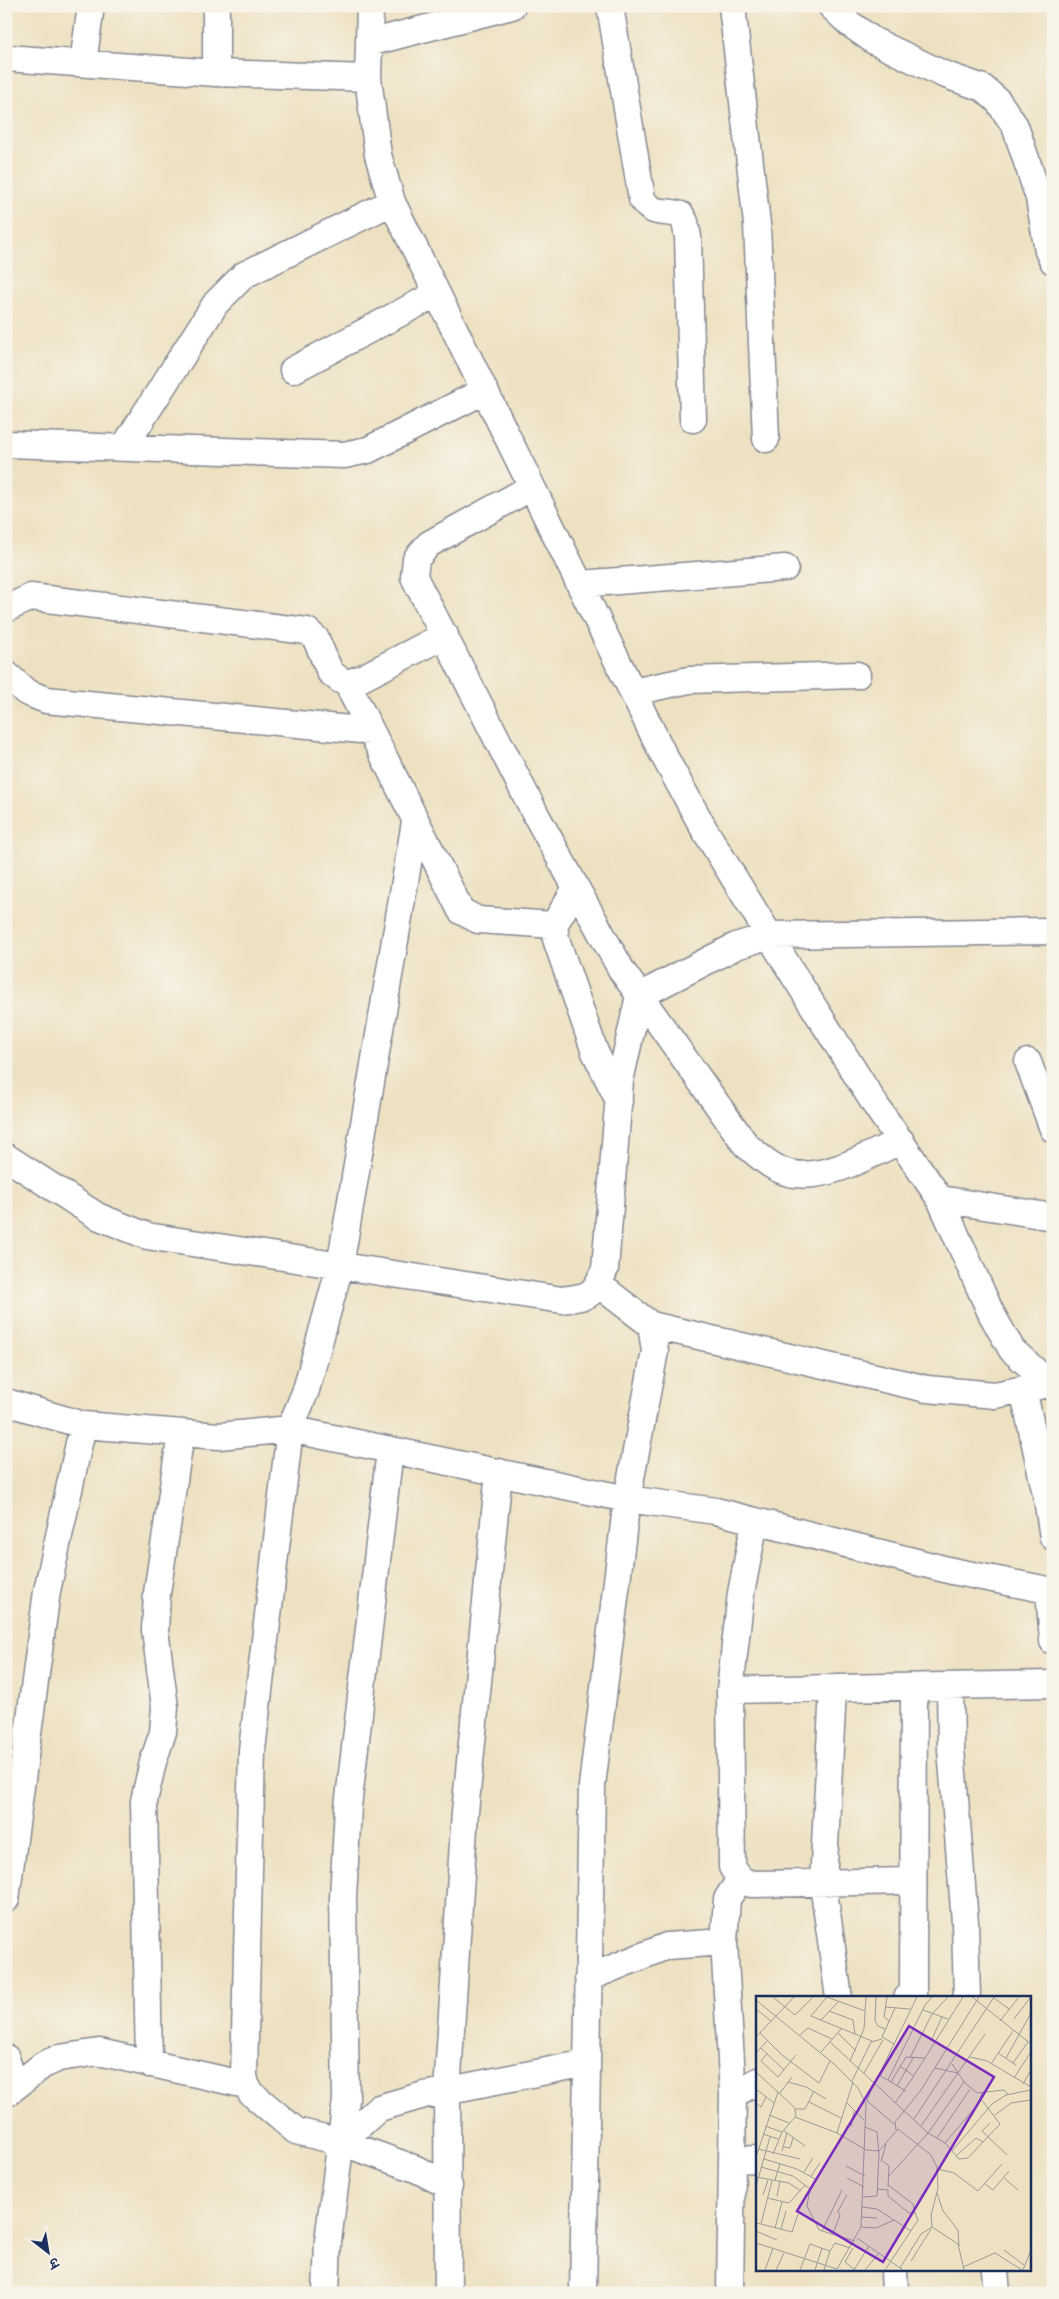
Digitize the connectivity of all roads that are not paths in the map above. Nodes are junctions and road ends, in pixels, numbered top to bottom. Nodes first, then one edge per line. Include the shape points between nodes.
1 (91, 6) edge
2 (216, 6) edge
3 (370, 6) edge
4 (512, 6) edge
5 (610, 6) edge
6 (732, 6) edge
7 (831, 6) edge
8 (369, 43) junction
9 (6, 58) edge
10 (83, 63) junction
11 (216, 73) junction
12 (368, 78) junction
13 (392, 202) junction
14 (1053, 261) edge
15 (436, 294) junction
16 (293, 370) dead end
17 (484, 391) junction
18 (693, 420) dead end
19 (766, 439) dead end
20 (6, 444) edge
21 (124, 447) junction
22 (532, 487) junction
23 (786, 568) dead end
24 (580, 584) junction
25 (6, 609) edge
26 (445, 635) junction
27 (6, 674) edge
28 (857, 674) dead end
29 (348, 683) junction
30 (633, 692) junction
31 (371, 731) junction
32 (415, 822) junction
33 (576, 888) junction
34 (554, 924) junction
35 (1053, 932) edge
36 (771, 935) junction
37 (639, 996) junction
38 (1028, 1062) dead end
39 (619, 1101) junction
40 (1053, 1129) edge
41 (901, 1141) junction
42 (6, 1158) edge
43 (940, 1199) junction
44 (1053, 1217) edge
45 (340, 1266) junction
46 (598, 1285) junction
47 (651, 1325) junction
48 (1051, 1385) edge
49 (1023, 1389) junction
50 (6, 1402) edge
51 (84, 1425) junction
52 (290, 1429) junction
53 (181, 1433) junction
54 (390, 1450) junction
55 (499, 1472) junction
56 (627, 1499) junction
57 (754, 1521) junction
58 (1053, 1537) edge
59 (1051, 1591) edge
60 (1053, 1641) edge
61 (1053, 1684) edge
62 (950, 1687) junction
63 (914, 1688) junction
64 (833, 1689) junction
65 (730, 1690) junction
66 (740, 1880) junction
67 (912, 1881) junction
68 (823, 1884) junction
69 (6, 1899) edge
70 (724, 1942) junction
71 (588, 1978) junction
72 (839, 1996) edge
73 (911, 1996) edge
74 (967, 1996) edge
75 (6, 2058) edge
76 (587, 2063) junction
77 (150, 2064) junction
78 (756, 2082) edge
79 (246, 2085) junction
80 (10, 2090) edge
81 (447, 2092) junction
82 (733, 2095) junction
83 (341, 2142) junction
84 (746, 2160) edge
85 (449, 2186) junction
86 (894, 2272) edge
87 (995, 2272) edge
88 (326, 2293) edge
89 (448, 2293) edge
90 (583, 2293) edge
91 (730, 2293) edge
92 (895, 2293) edge
93 (997, 2293) edge

1 - 10 street
2 - 11 street
3 - 8 street
4 - 8 street
5 - 18 street via 642,199 653,211 681,215 688,236
6 - 19 street via 757,224
7 - 14 street via 874,40 943,74 982,88 998,101 1015,126 1039,198 1048,251
8 - 12 street
9 - 10 street
10 - 11 street
11 - 12 street
12 - 13 street via 378,155
13 - 15 street
13 - 21 street via 244,275 216,303
15 - 16 street
15 - 17 street
17 - 21 street via 368,450 344,455
17 - 22 street
20 - 21 street
22 - 24 street
22 - 26 street via 429,544 416,559 414,577
23 - 24 street
24 - 30 street
25 - 29 street via 32,598 307,631 316,639 330,672
26 - 29 street
26 - 33 street
27 - 31 street via 26,692 46,700
28 - 30 street via 689,680
29 - 31 street
30 - 36 street via 704,829
31 - 32 street
32 - 34 street via 461,911 478,920
32 - 45 street
33 - 34 street
33 - 37 street
34 - 39 street via 556,939 595,1052
35 - 36 street
36 - 37 street via 736,946
36 - 41 street
37 - 39 street via 620,1082
37 - 41 street via 746,1145 765,1162 794,1174 822,1174
38 - 40 street
39 - 46 street via 605,1269
41 - 43 street
42 - 45 street via 98,1216 147,1236
43 - 44 street
43 - 48 street via 991,1313 1012,1350
45 - 46 street via 562,1300 587,1297
45 - 52 street via 306,1390
46 - 47 street
47 - 49 street via 927,1389 995,1395
47 - 56 street via 655,1351
48 - 49 street
49 - 58 street
50 - 51 street
51 - 53 street
51 - 69 street via 47,1591
52 - 53 street via 219,1436
52 - 54 street
52 - 79 street via 252,1750
53 - 77 street via 157,1593 155,1630 165,1707 163,1732 144,1801
54 - 55 street
54 - 83 street via 348,1807 343,1897 346,2100
55 - 56 street
55 - 81 street via 465,1812
56 - 57 street via 716,1511
56 - 71 street via 592,1786
57 - 59 street via 952,1571
57 - 65 street via 741,1593
59 - 60 street
61 - 62 street
62 - 63 street
62 - 74 street
63 - 64 street
63 - 67 street
64 - 65 street
64 - 68 street
65 - 66 street via 732,1867
66 - 68 street via 751,1884
66 - 70 street via 727,1899
67 - 68 street
67 - 73 street
68 - 72 street
70 - 71 street via 667,1946
70 - 82 street
71 - 76 street
75 - 80 street
76 - 81 street
76 - 90 street
77 - 79 street
77 - 80 street via 99,2052 59,2058
78 - 82 street
79 - 83 street via 251,2093 296,2131
81 - 83 street via 379,2108
81 - 85 street
82 - 84 street
83 - 85 street via 416,2169
83 - 88 street via 328,2241
84 - 91 street
85 - 89 street
86 - 92 street
87 - 93 street

